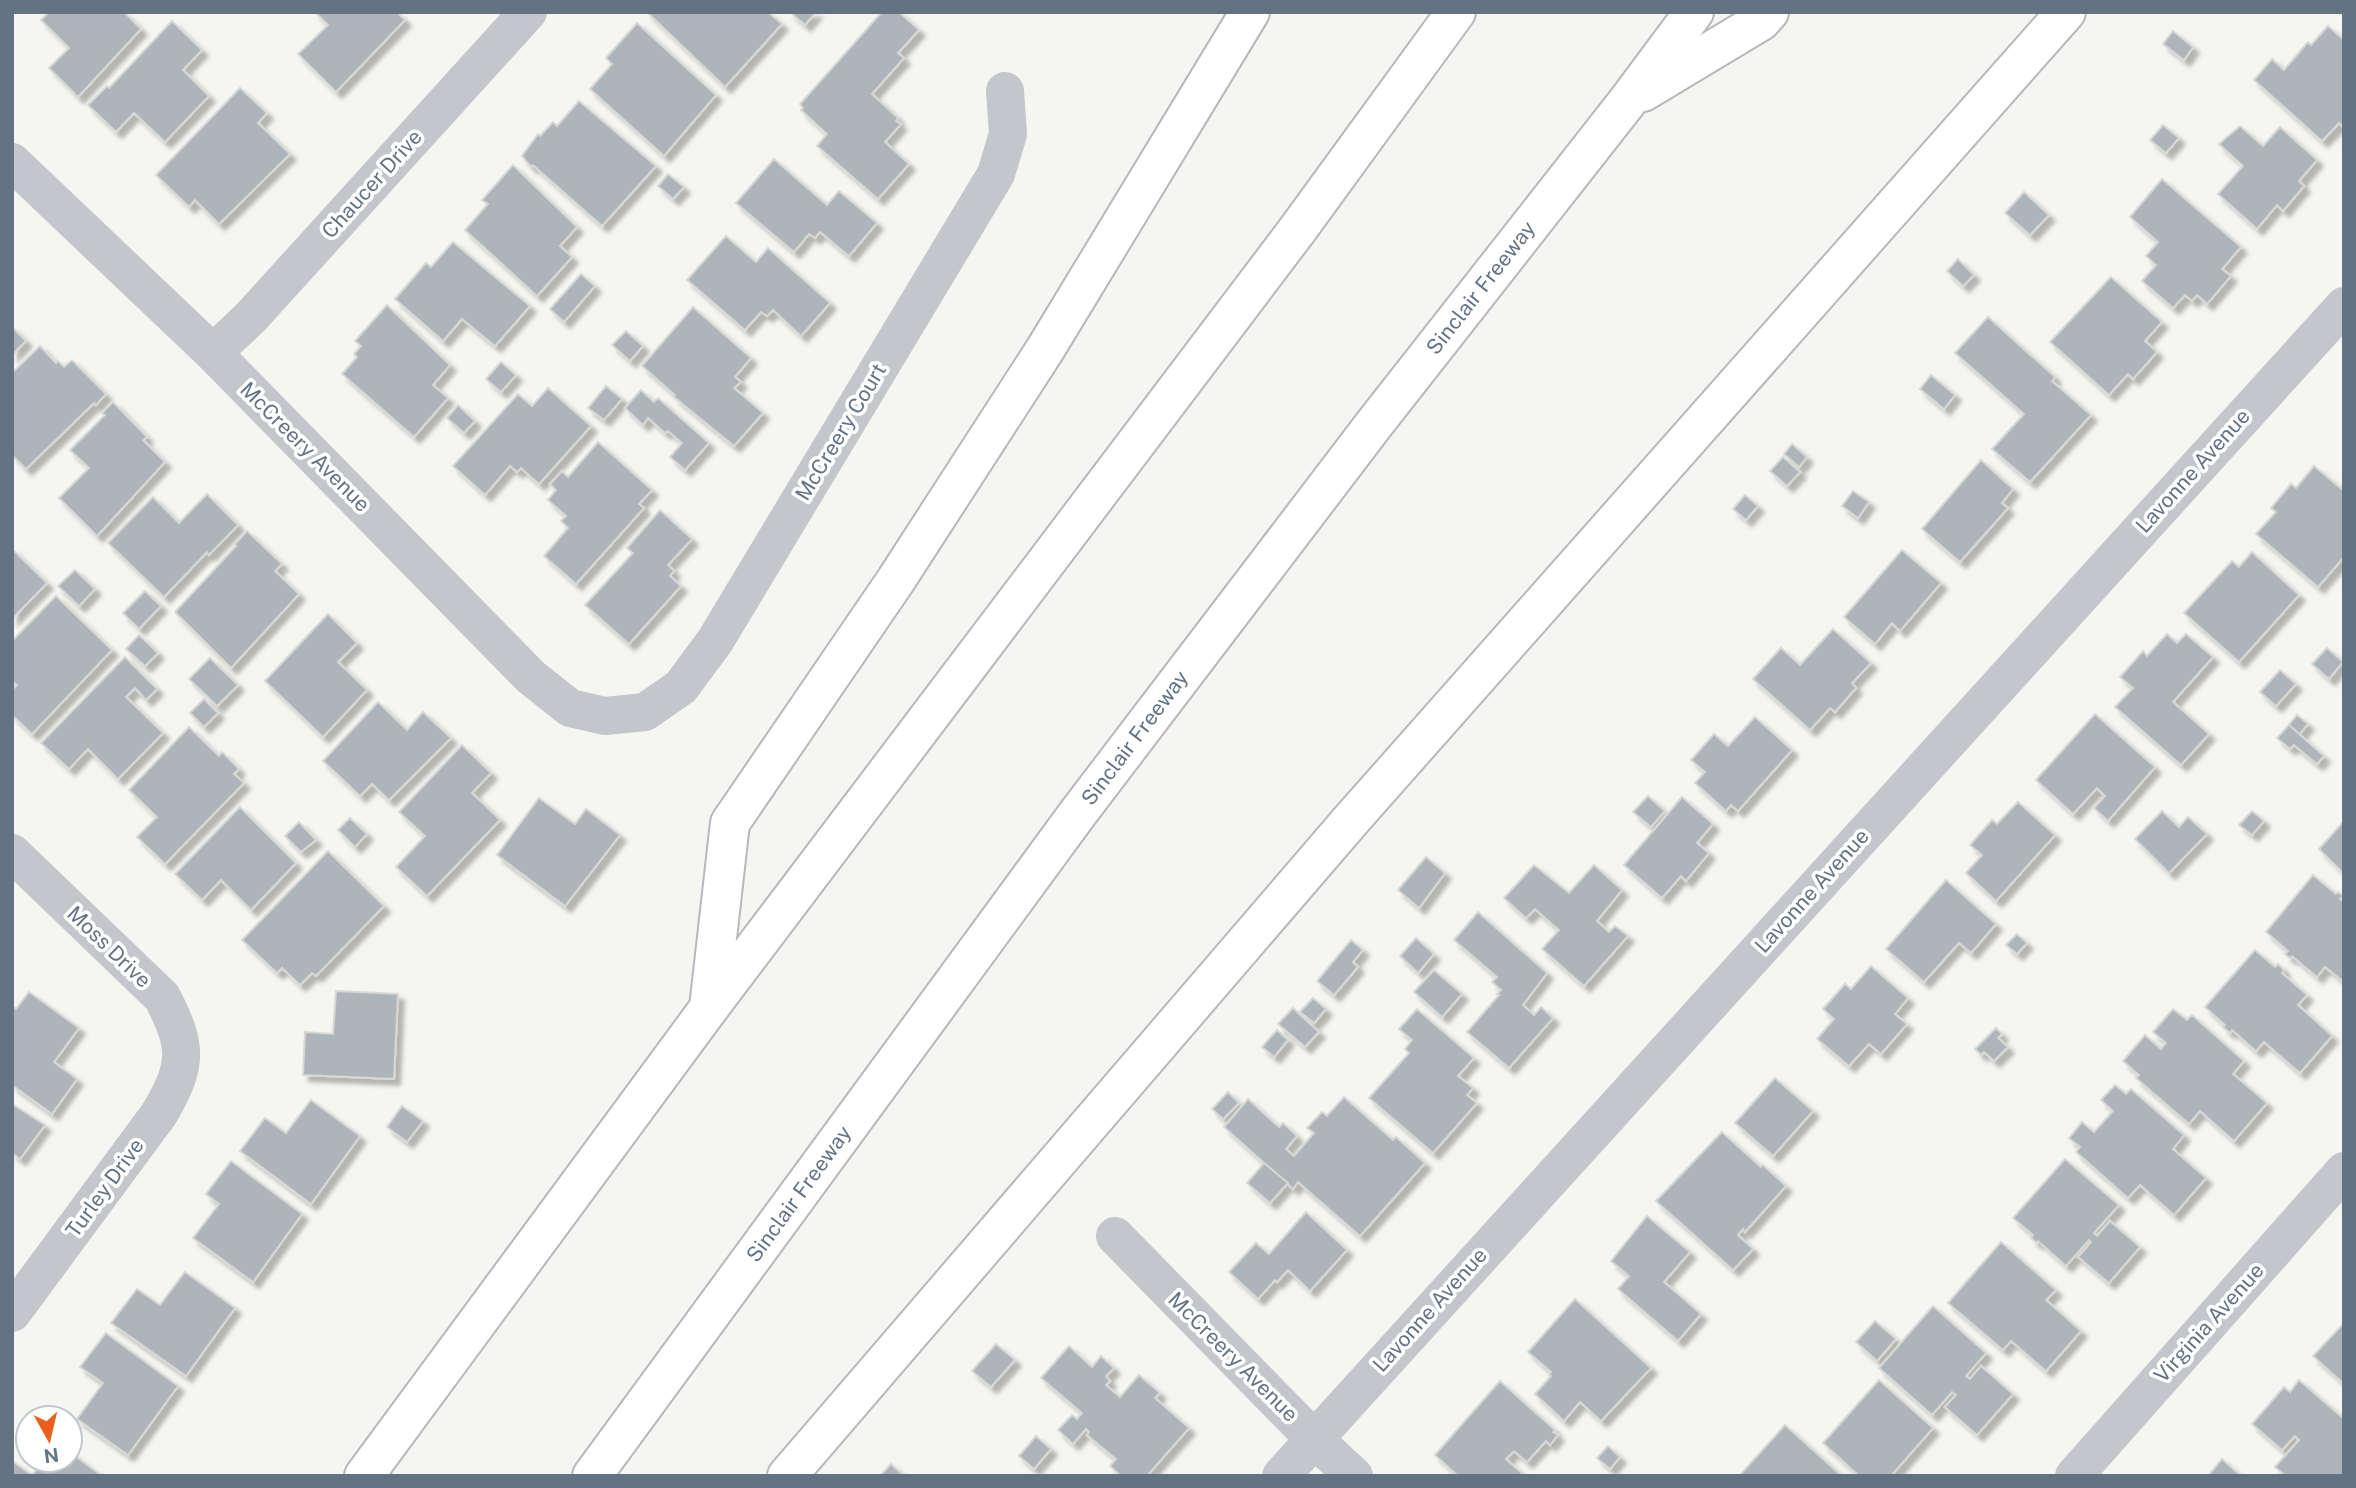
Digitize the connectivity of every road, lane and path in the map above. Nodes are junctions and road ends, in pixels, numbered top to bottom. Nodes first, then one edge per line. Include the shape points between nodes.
1 (528, 12) edge
2 (1250, 12) edge
3 (1456, 12) edge
4 (1694, 12) edge
5 (1769, 12) edge
6 (2066, 12) edge
7 (1005, 90) dead end
8 (1627, 102) junction
9 (12, 162) edge
10 (2344, 306) edge
11 (213, 353) junction
12 (605, 716) joint
13 (12, 853) edge
14 (709, 1007) junction
15 (183, 1055) joint
16 (2344, 1171) edge
17 (1115, 1236) dead end
18 (12, 1313) edge
19 (1314, 1438) junction
20 (365, 1476) edge
21 (592, 1476) edge
22 (787, 1476) edge
23 (1280, 1476) edge
24 (1354, 1476) edge
25 (2074, 1476) edge

1 - 11 street, Chaucer Drive
2 - 14 highway via 1038,360 896,580 730,823
3 - 14 highway via 1298,229
4 - 8 highway, Sinclair Freeway
5 - 8 highway via 1761,22
6 - 22 highway via 1351,820
7 - 12 street, McCreery Court via 1008,134 996,174 715,641 681,687 654,706 645,712
8 - 21 highway, Sinclair Freeway via 1078,813
9 - 11 street, McCreery Avenue
10 - 19 street, Lavonne Avenue
11 - 12 street, McCreery Avenue via 531,677 570,708
13 - 15 street, Moss Drive via 162,997 177,1026
14 - 20 highway
15 - 18 street, Turley Drive via 175,1087 159,1114
16 - 25 street, Virginia Avenue
17 - 19 street, McCreery Avenue
19 - 23 street, Lavonne Avenue
19 - 24 street, McCreery Avenue

